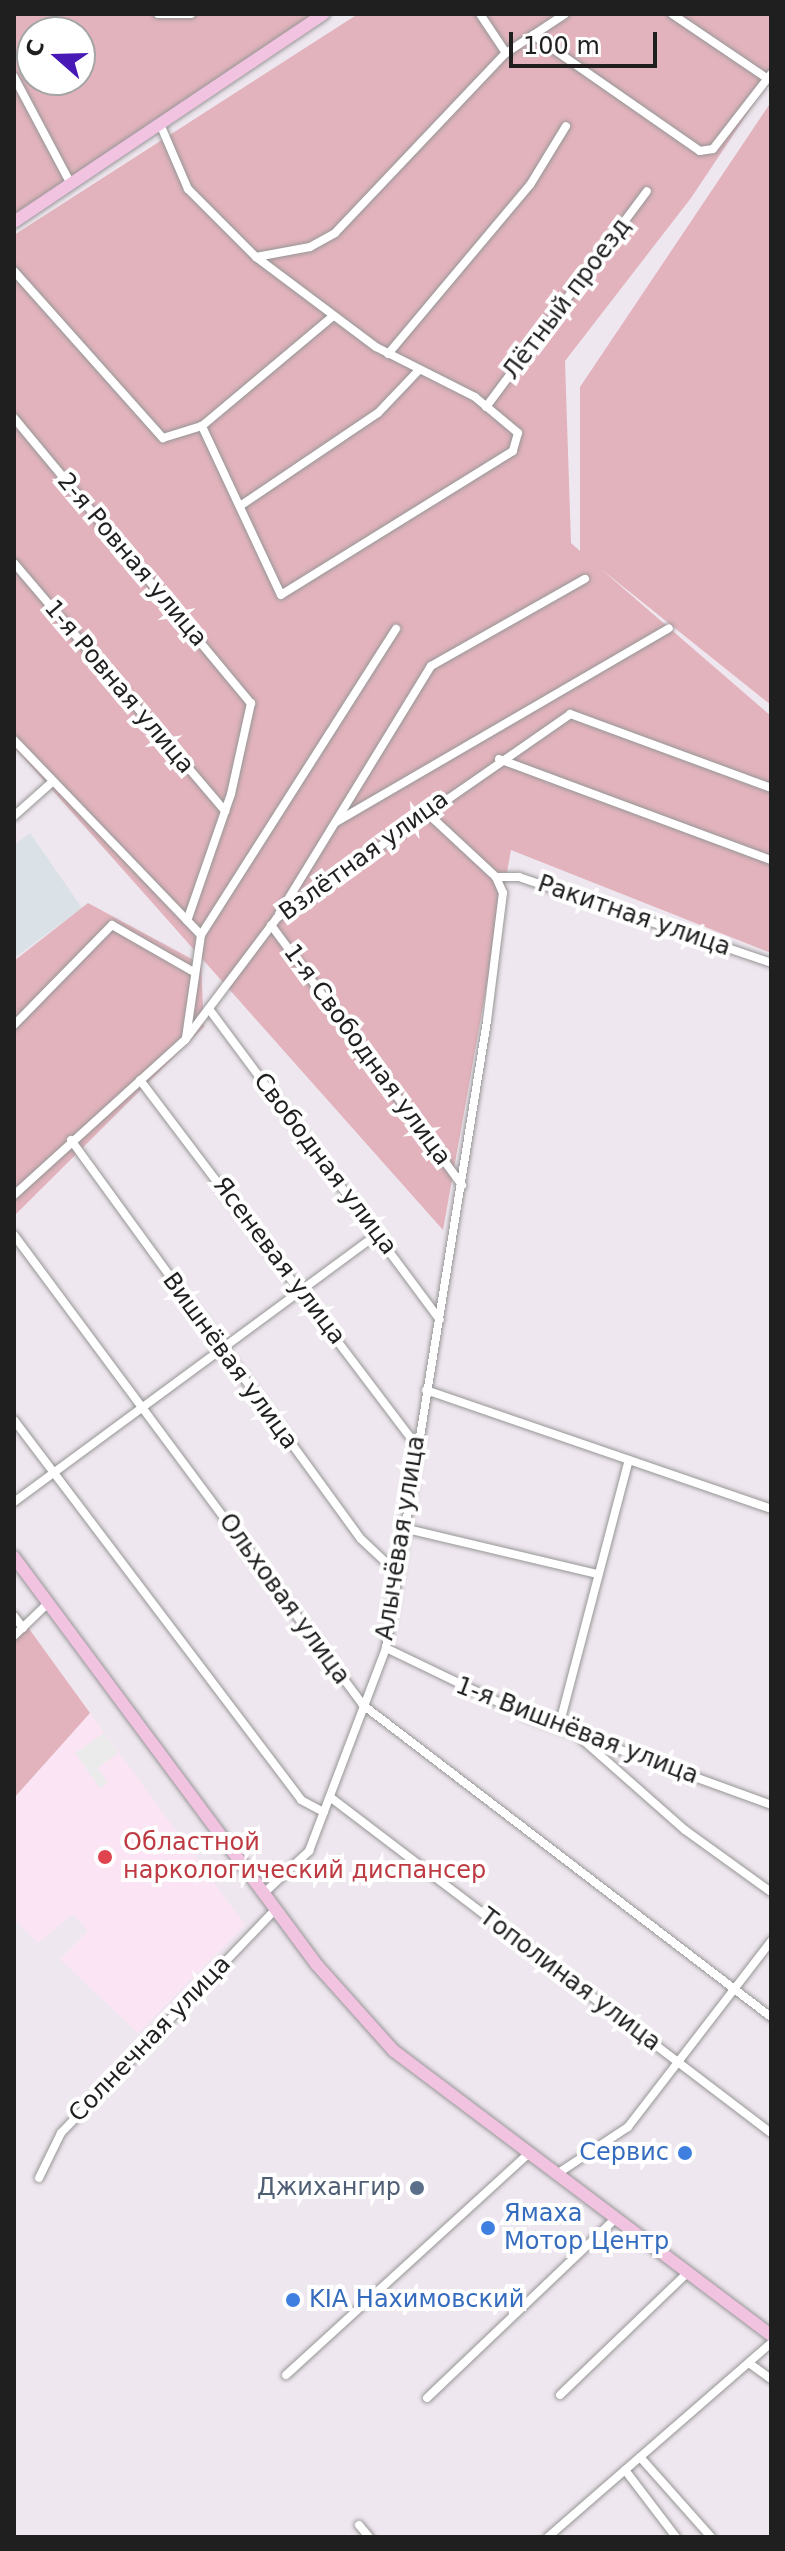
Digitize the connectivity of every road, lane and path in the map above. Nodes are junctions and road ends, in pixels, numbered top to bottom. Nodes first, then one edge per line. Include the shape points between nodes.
1 (191, 14) edge
2 (324, 14) edge
3 (480, 14) edge
4 (565, 14) edge
5 (672, 14) edge
6 (159, 15) edge
7 (533, 35) junction
8 (506, 53) junction
9 (769, 76) edge
10 (14, 77) edge
11 (160, 124) junction
12 (566, 126) dead end
13 (71, 184) junction
14 (647, 191) dead end
15 (15, 220) edge
16 (256, 257) junction
17 (14, 271) edge
18 (333, 316) junction
19 (388, 354) junction
20 (419, 370) junction
21 (486, 407) junction
22 (14, 418) edge
23 (202, 426) junction
24 (240, 506) junction
25 (14, 563) edge
26 (585, 579) dead end
27 (669, 628) dead end
28 (396, 629) dead end
29 (14, 740) edge
30 (499, 759) junction
31 (51, 783) junction
32 (771, 788) edge
33 (225, 811) junction
34 (425, 811) junction
35 (14, 816) edge
36 (335, 823) junction
37 (771, 860) edge
38 (496, 877) junction
39 (187, 921) junction
40 (274, 922) junction
41 (201, 935) junction
42 (771, 963) edge
43 (192, 971) junction
44 (209, 1009) junction
45 (14, 1025) edge
46 (185, 1040) junction
47 (140, 1080) junction
48 (71, 1140) junction
49 (462, 1185) junction
50 (14, 1195) edge
51 (377, 1234) junction
52 (14, 1235) edge
53 (302, 1290) junction
54 (440, 1320) junction
55 (222, 1351) junction
56 (426, 1390) junction
57 (147, 1404) junction
58 (14, 1420) edge
59 (415, 1444) junction
60 (629, 1460) junction
61 (54, 1473) junction
62 (14, 1502) edge
63 (771, 1509) edge
64 (403, 1528) junction
65 (14, 1557) edge
66 (396, 1572) junction
67 (597, 1574) junction
68 (48, 1603) junction
69 (14, 1616) edge
70 (23, 1628) junction
71 (14, 1636) edge
72 (386, 1648) junction
73 (363, 1705) junction
74 (559, 1726) junction
75 (572, 1730) junction
76 (330, 1797) junction
77 (771, 1805) edge
78 (324, 1812) junction
79 (771, 1892) edge
80 (264, 1893) junction
81 (276, 1909) junction
82 (771, 1941) edge
83 (736, 1990) junction
84 (771, 2017) edge
85 (678, 2062) junction
86 (771, 2133) edge
87 (529, 2153) junction
88 (557, 2174) junction
89 (39, 2178) dead end
90 (616, 2218) junction
91 (687, 2273) junction
92 (771, 2335) edge
93 (771, 2343) edge
94 (749, 2363) junction
95 (286, 2375) dead end
96 (771, 2379) edge
97 (560, 2395) dead end
98 (427, 2398) dead end
99 (640, 2457) junction
100 (625, 2470) junction
101 (359, 2525) dead end
102 (369, 2537) edge
103 (548, 2537) edge
104 (676, 2537) edge
105 (711, 2537) edge

1 - 6 street
2 - 11 main road
3 - 8 street
4 - 7 street
5 - 9 street
7 - 8 street
7 - 9 street via 700,151 713,149
8 - 16 street via 335,233 310,247
10 - 13 street
11 - 13 main road
11 - 16 street via 188,189
12 - 19 street via 530,185
13 - 15 main road
14 - 21 street, Лётный проезд
16 - 18 street
17 - 23 street via 156,436
18 - 19 street
18 - 23 street
19 - 20 street
20 - 21 street
20 - 24 street via 378,413
21 - 24 street via 515,428 513,451 281,595
22 - 33 street, 2-я Ровная улица via 251,703
23 - 24 street
25 - 33 street, 1-я Ровная улица
26 - 36 street via 431,666
27 - 36 street
28 - 41 street
29 - 31 street
30 - 32 street, Взлётная улица via 570,714
30 - 34 street, Взлётная улица
30 - 37 street
31 - 35 street
31 - 39 street
33 - 39 street
34 - 38 street
34 - 40 street, Взлётная улица
36 - 40 street
38 - 42 street, Ракитная улица via 519,877
38 - 49 street, Алычёвая улица via 503,898
39 - 41 street
40 - 44 street, Взлётная улица
40 - 49 street, 1-я Свободная улица
41 - 43 street
43 - 45 street via 112,925
43 - 46 street
44 - 46 street, Взлётная улица
44 - 51 street, Свободная улица
46 - 47 street, Взлётная улица
47 - 48 street, Взлётная улица
47 - 53 street, Ясеневая улица
48 - 50 street, Взлётная улица
48 - 55 street, Вишнёвая улица
49 - 54 street, Алычёвая улица
51 - 53 street
51 - 54 street, Свободная улица
52 - 57 street, Ольховая улица
53 - 55 street
53 - 59 street, Ясеневая улица
54 - 56 street, Алычёвая улица
55 - 57 street
55 - 66 street, Вишнёвая улица via 369,1549
56 - 59 street, Алычёвая улица
56 - 60 street
57 - 61 street
57 - 73 street, Ольховая улица via 299,1627
58 - 61 street
59 - 64 street, Алычёвая улица
60 - 63 street
60 - 67 street
61 - 62 street
61 - 78 street via 301,1800
64 - 66 street, Алычёвая улица
64 - 67 street
65 - 68 main road
66 - 72 street, Алычёвая улица
67 - 74 street
68 - 70 street
68 - 80 main road
69 - 70 street
70 - 71 street
72 - 73 street, Алычёвая улица
72 - 74 street, 1-я Вишнёвая улица
73 - 76 street, Алычёвая улица
73 - 83 street, Ольховая улица
74 - 75 street, 1-я Вишнёвая улица
75 - 77 street, 1-я Вишнёвая улица
75 - 79 street via 685,1830
76 - 78 street, Алычёвая улица
76 - 85 street, Тополиная улица
78 - 80 street, Алычёвая улица via 309,1851
80 - 81 main road
81 - 87 main road via 394,2051
81 - 89 street, Солнечная улица via 61,2133
82 - 83 street
83 - 84 street, Ольховая улица
83 - 85 street
85 - 86 street, Тополиная улица
85 - 88 street via 617,2137
87 - 88 main road
87 - 95 street
88 - 90 main road
90 - 91 main road
90 - 98 street
91 - 92 main road
91 - 97 street
93 - 94 street
94 - 96 street
94 - 99 street
99 - 100 street
99 - 105 street
100 - 103 street
100 - 104 street
101 - 102 street

